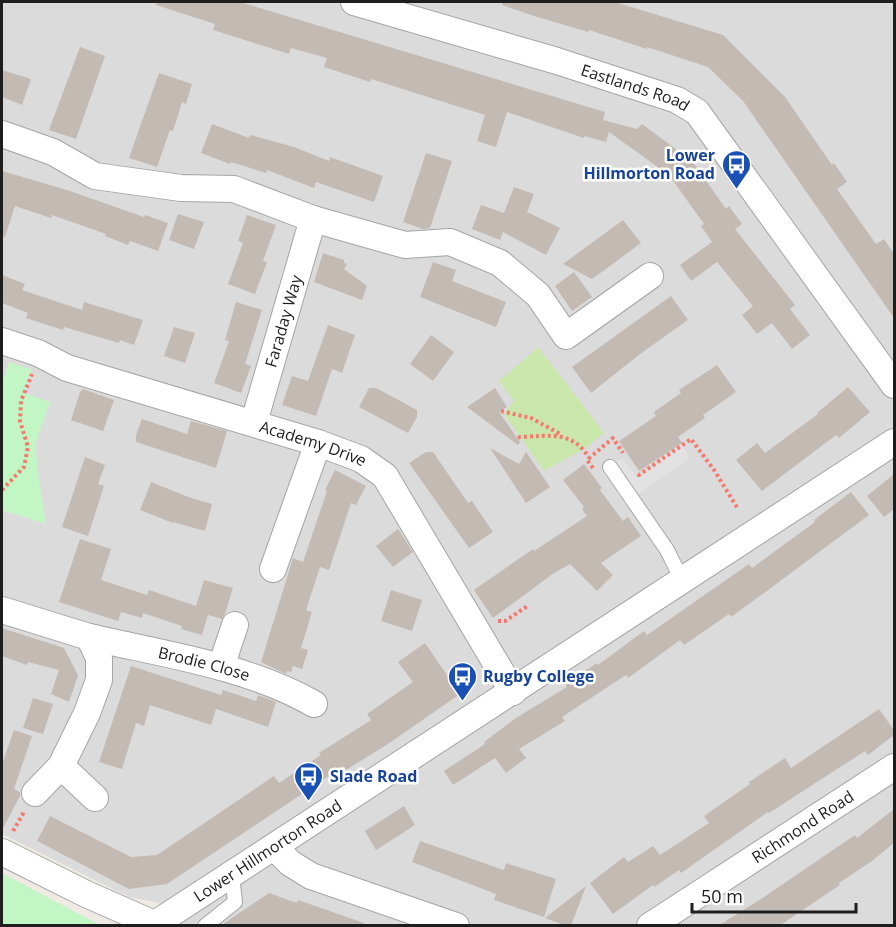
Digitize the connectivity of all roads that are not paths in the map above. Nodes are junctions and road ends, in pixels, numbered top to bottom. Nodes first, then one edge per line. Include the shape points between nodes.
1 (365, 3) edge
2 (2, 134) edge
3 (313, 219) junction
4 (650, 276) dead end
5 (2, 341) edge
6 (894, 385) edge
7 (254, 422) junction
8 (894, 442) edge
9 (318, 443) junction
10 (610, 467) dead end
11 (273, 569) dead end
12 (682, 580) junction
13 (2, 610) edge
14 (235, 625) dead end
15 (89, 637) junction
16 (220, 667) junction
17 (513, 692) junction
18 (314, 704) dead end
19 (61, 766) junction
20 (894, 767) edge
21 (35, 793) road end
22 (95, 798) dead end
23 (274, 847) junction
24 (2, 853) edge
25 (232, 875) junction
26 (159, 924) edge
27 (205, 926) edge
28 (456, 926) edge
29 (650, 926) edge

1 - 6 street, Eastlands Road via 677,100 698,112
2 - 3 street via 52,152 94,176 181,188 234,189
3 - 4 street via 405,245 450,242 500,263 538,295 566,336
3 - 7 street, Faraday Way
5 - 7 street, Academy Drive via 67,368
7 - 9 street, Academy Drive
8 - 12 street, Lower Hillmorton Road
9 - 11 street
9 - 17 street, Academy Drive via 361,459 385,476
10 - 12 lane via 667,550
12 - 17 street, Lower Hillmorton Road
13 - 15 street, Brodie Close
14 - 16 street
15 - 16 street, Brodie Close
15 - 19 street via 99,658 99,680
16 - 18 street, Brodie Close via 293,692
17 - 23 street, Lower Hillmorton Road
19 - 21 street
19 - 22 street
20 - 29 street, Richmond Road
23 - 25 street, Lower Hillmorton Road
23 - 28 street via 311,876
24 - 26 street
25 - 26 street, Lower Hillmorton Road
25 - 27 lane via 235,902

